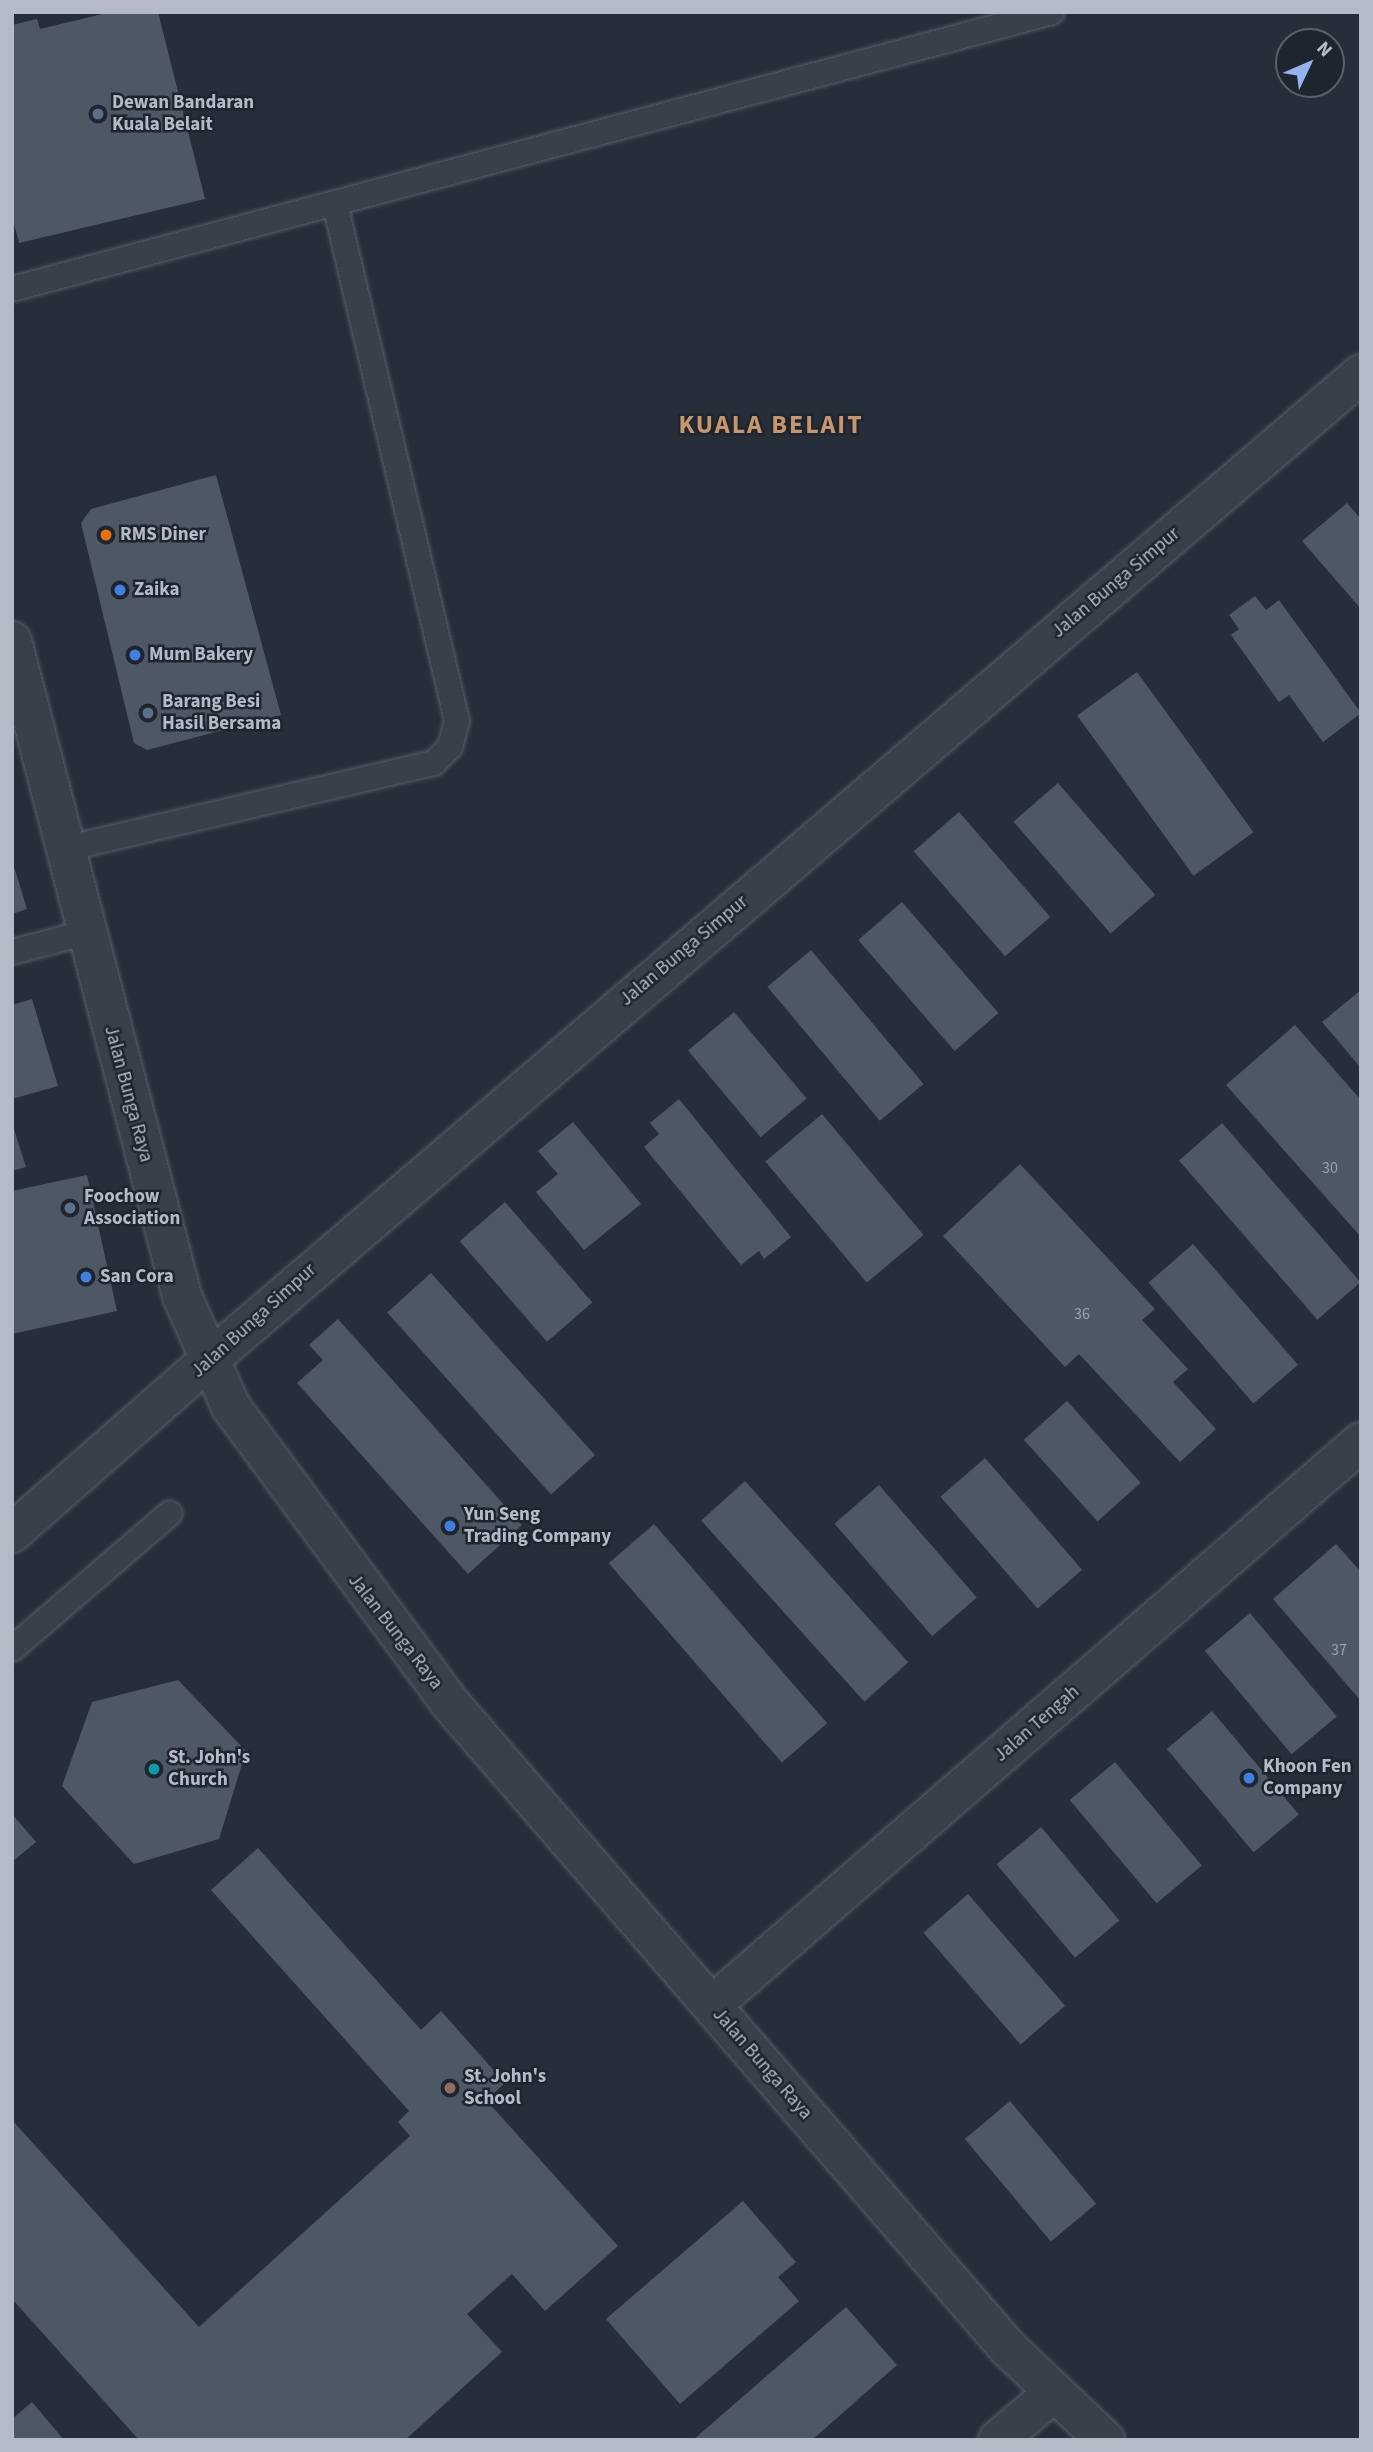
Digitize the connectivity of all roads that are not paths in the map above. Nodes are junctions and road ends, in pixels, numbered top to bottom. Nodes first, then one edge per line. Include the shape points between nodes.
1 (1052, 12) edge
2 (335, 204) junction
3 (12, 289) edge
4 (1361, 374) edge
5 (14, 654) edge
6 (64, 849) junction
7 (84, 933) junction
8 (12, 952) edge
9 (209, 1360) junction
10 (1361, 1442) edge
11 (170, 1513) dead end
12 (12, 1533) edge
13 (12, 1649) edge
14 (712, 2006) junction
15 (1052, 2393) junction
16 (998, 2440) edge
17 (1105, 2440) edge

1 - 2 lane
2 - 3 lane
2 - 6 lane via 457,721 450,747 434,763
4 - 9 street, Jalan Bunga Simpur
5 - 6 street, Jalan Bunga Raya
6 - 7 street, Jalan Bunga Raya
7 - 8 lane
7 - 9 street, Jalan Bunga Raya via 182,1296
9 - 12 street, Jalan Bunga Simpur
9 - 14 street, Jalan Bunga Raya via 265,1457 449,1702
10 - 14 street, Jalan Tengah
11 - 13 lane
14 - 15 street, Jalan Bunga Raya
15 - 16 street
15 - 17 street, Jalan Bunga Raya

